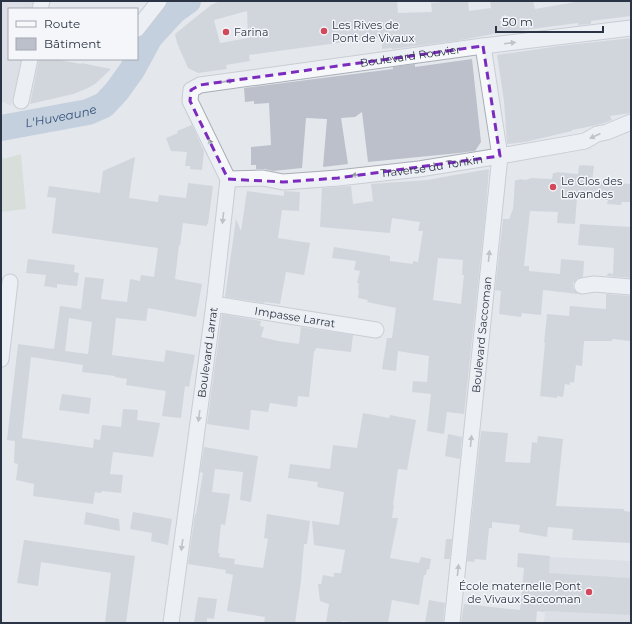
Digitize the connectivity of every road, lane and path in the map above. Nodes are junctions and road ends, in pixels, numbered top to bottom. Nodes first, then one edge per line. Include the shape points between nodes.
1 (159, 1) edge
2 (138, 28) edge
3 (631, 28) edge
4 (483, 46) junction
5 (30, 60) edge
6 (21, 101) dead end
7 (631, 122) edge
8 (500, 156) junction
9 (228, 179) junction
10 (10, 282) dead end
11 (582, 286) dead end
12 (631, 287) edge
13 (214, 304) junction
14 (376, 330) dead end
15 (1, 359) edge
16 (171, 623) edge
17 (452, 623) edge

1 - 2 street
4 -> 3 street, Boulevard Rouvier
4 - 8 street, Boulevard Saccoman
9 -> 4 street, Boulevard Rouvier via 190,100 191,90 200,84
5 - 6 street
7 -> 8 street, Traverse du Tonkin via 585,141
8 -> 9 street, Traverse du Tonkin via 338,178 283,182 262,178
17 -> 8 street, Boulevard Saccoman
9 -> 13 street, Boulevard Larrat
10 - 15 street
11 - 12 street via 594,284
13 - 14 street, Impasse Larrat
13 -> 16 street, Boulevard Larrat

